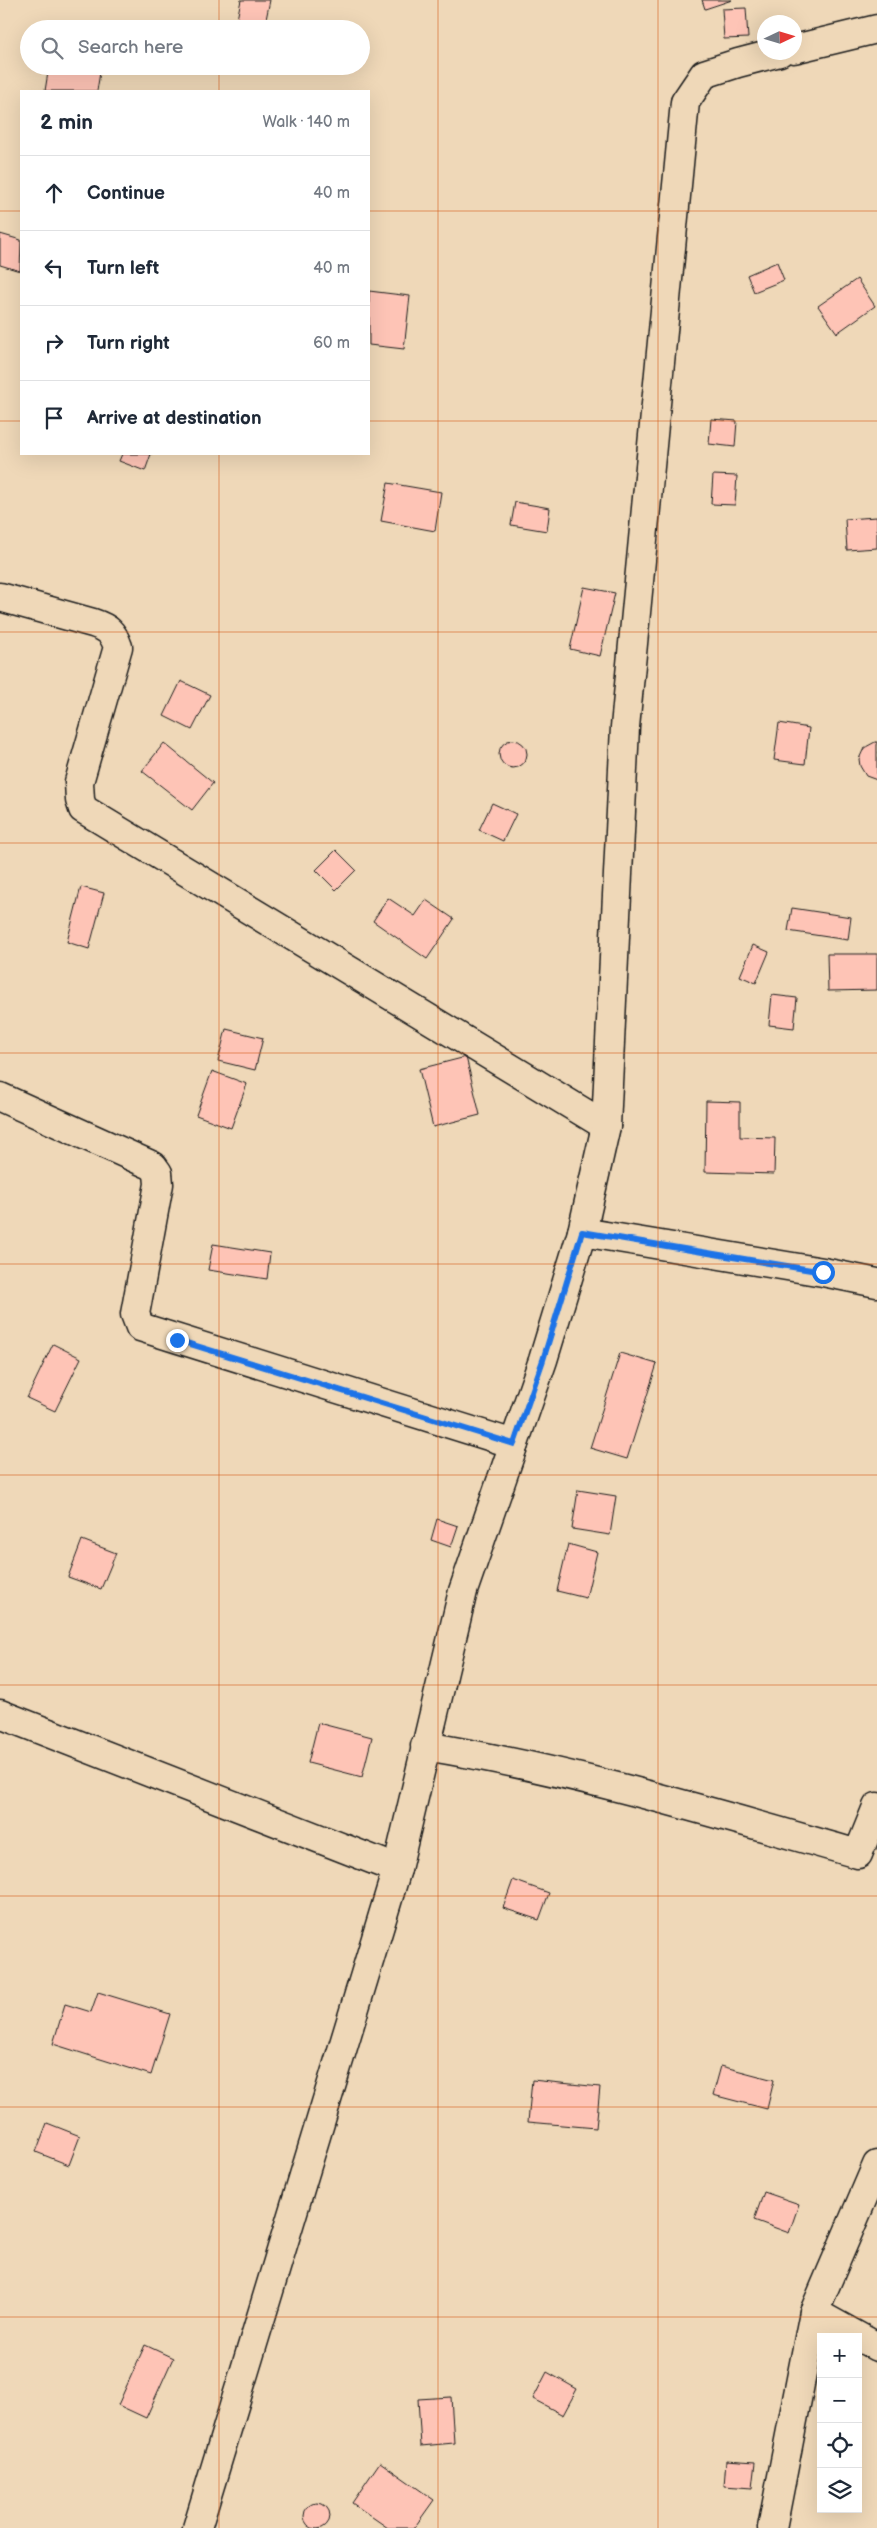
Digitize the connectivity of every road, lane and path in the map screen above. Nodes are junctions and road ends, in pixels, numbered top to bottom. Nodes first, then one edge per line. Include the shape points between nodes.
1 (877, 29) edge
2 (802, 47) edge
3 (757, 58) edge
4 (0, 597) edge
5 (0, 1097) edge
6 (606, 1126) junction
7 (582, 1232) junction
8 (877, 1283) edge
9 (514, 1444) junction
10 (0, 1714) edge
11 (424, 1746) junction
12 (877, 1807) edge
13 (867, 1856) edge
14 (397, 1869) junction
15 (877, 2164) edge
16 (814, 2312) junction
17 (877, 2347) edge
18 (197, 2528) edge
19 (772, 2528) edge

1 - 2 street
3 - 6 street via 704,74 685,102 625,727
4 - 6 street via 93,623 113,633 118,647 79,782 83,809
5 - 9 street via 139,1159 158,1172 159,1184 135,1314 140,1327
6 - 7 street
7 - 8 street
7 - 9 street
9 - 11 street via 463,1591
10 - 14 street
11 - 13 street via 490,1756 639,1791
11 - 14 street
12 - 13 street
14 - 18 street
15 - 16 street
16 - 17 street
16 - 19 street

